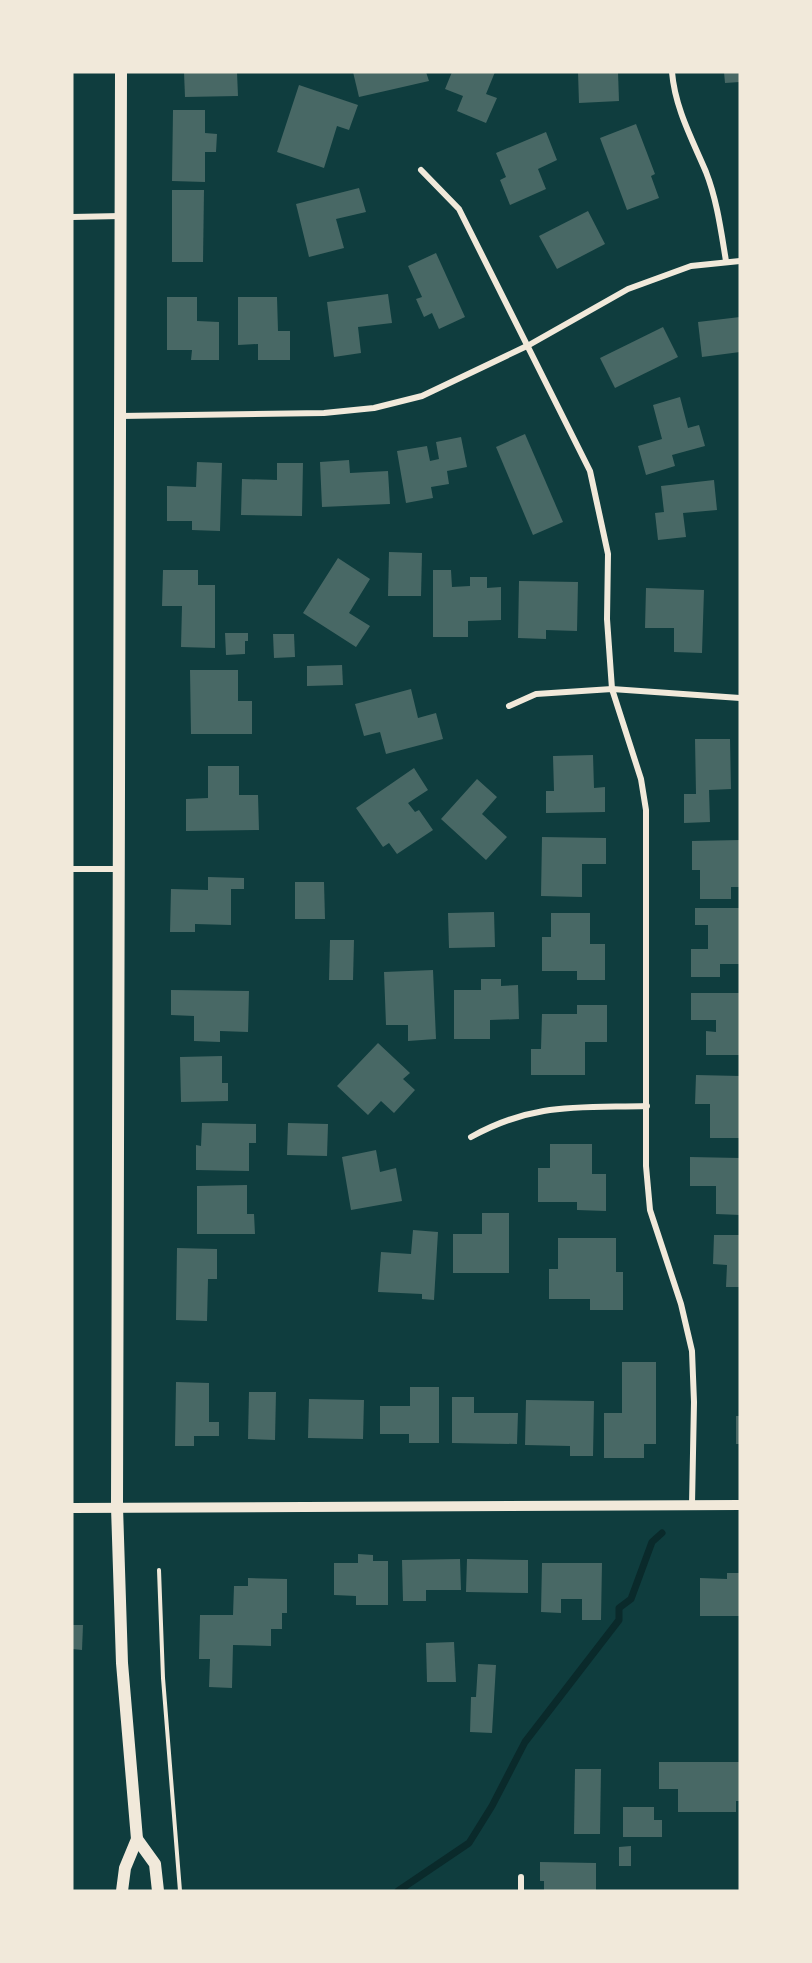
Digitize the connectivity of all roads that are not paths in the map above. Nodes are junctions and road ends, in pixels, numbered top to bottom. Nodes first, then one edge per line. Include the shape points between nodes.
1 (121, 72) edge
2 (672, 72) edge
3 (421, 170) dead end
4 (121, 216) junction
5 (72, 217) edge
6 (726, 261) junction
7 (740, 261) edge
8 (529, 345) junction
9 (120, 416) junction
10 (612, 689) junction
11 (740, 698) edge
12 (509, 706) dead end
13 (72, 869) edge
14 (119, 869) junction
15 (647, 1106) junction
16 (471, 1137) dead end
17 (692, 1504) junction
18 (740, 1505) edge
19 (117, 1507) junction
20 (72, 1508) edge
21 (137, 1839) junction
22 (521, 1877) dead end
23 (122, 1891) edge
24 (158, 1891) edge
25 (521, 1891) edge

1 - 4 main road
2 - 6 street via 673,89 716,206
3 - 8 street via 459,209
4 - 5 street
4 - 9 main road
6 - 7 street
6 - 8 street via 691,266 628,289
8 - 9 street via 422,396 374,408 324,413
8 - 10 street via 590,471 603,522 608,554
9 - 14 main road
10 - 11 street
10 - 12 street via 536,694
10 - 15 street via 641,779 646,810
13 - 14 street
14 - 19 main road
15 - 16 street via 544,1109 501,1120
15 - 17 street via 650,1210 692,1351
17 - 18 street
17 - 19 street
19 - 20 street
19 - 21 main road via 122,1663
21 - 23 main road via 125,1868
21 - 24 main road via 155,1864
22 - 25 street

